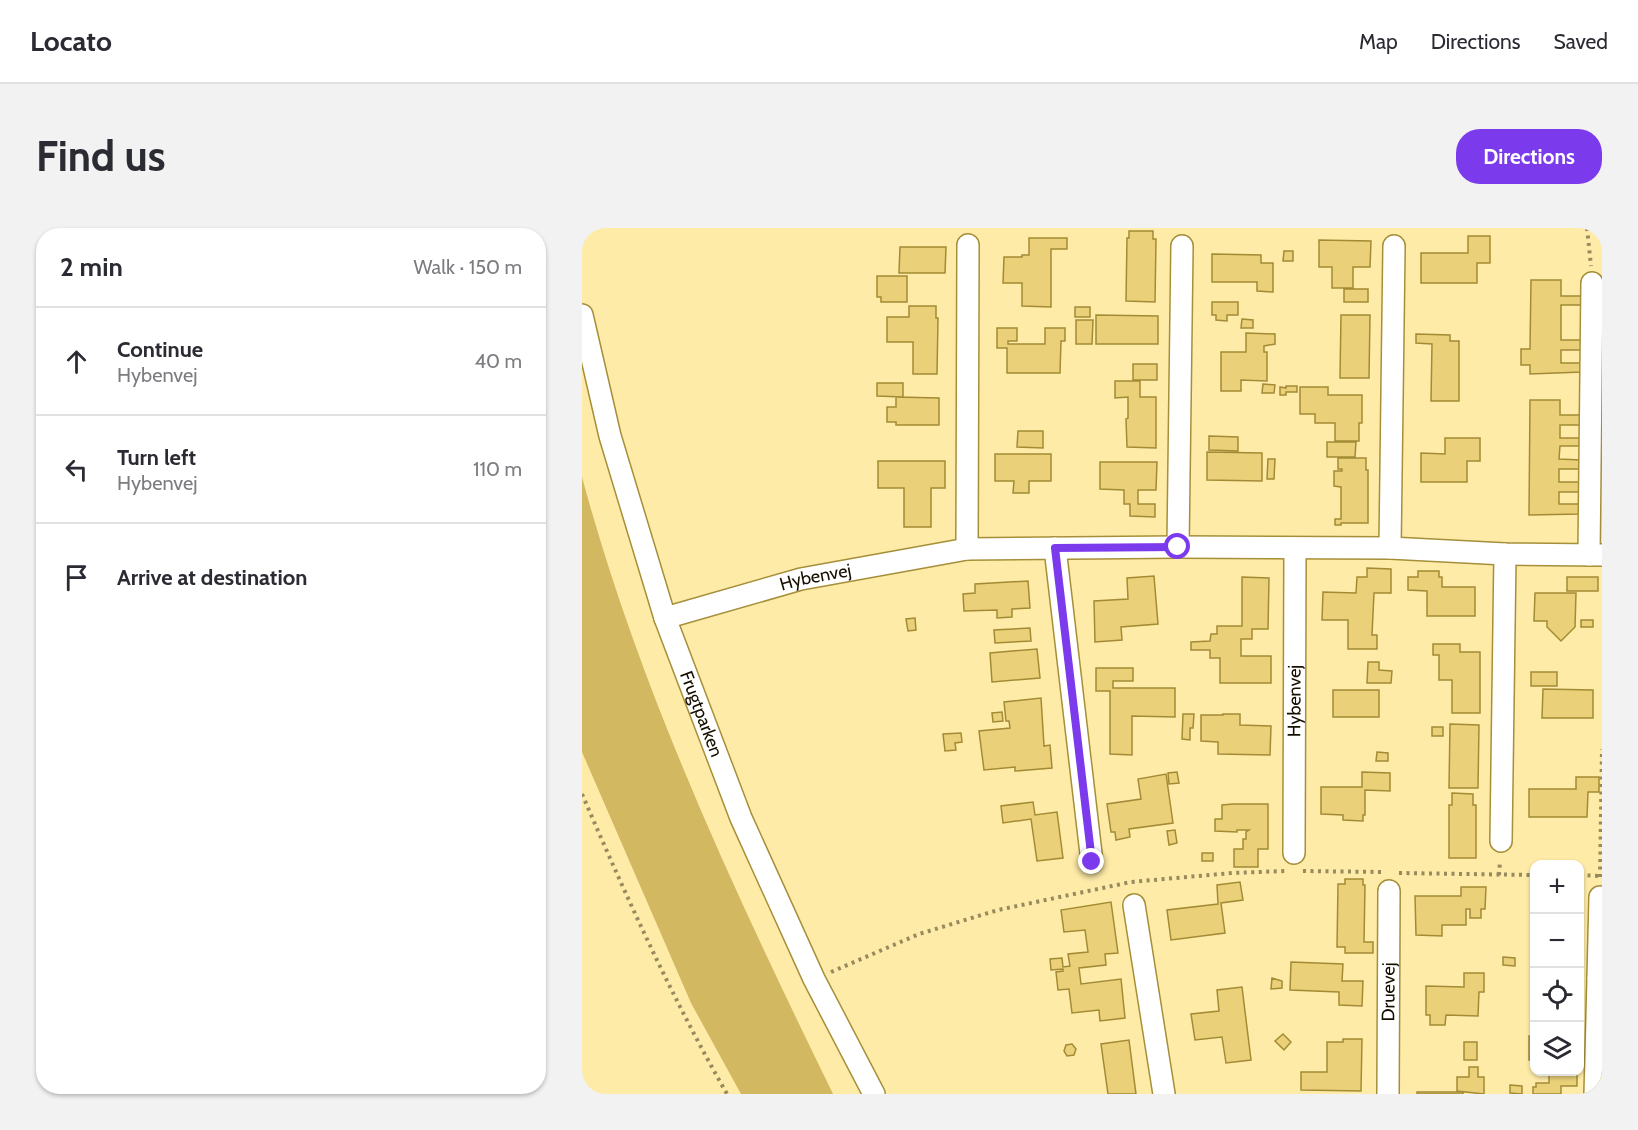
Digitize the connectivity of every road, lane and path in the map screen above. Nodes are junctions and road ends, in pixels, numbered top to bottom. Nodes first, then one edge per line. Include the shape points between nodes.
1 (1587, 228) edge
2 (968, 245) dead end
3 (1182, 246) dead end
4 (1394, 246) dead end
5 (1592, 283) joint
6 (582, 315) edge
7 (1178, 547) junction
8 (1055, 548) junction
9 (1295, 548) junction
10 (1390, 548) junction
11 (967, 549) junction
12 (1505, 554) junction
13 (1595, 555) edge
14 (665, 618) junction
15 (1602, 749) edge
16 (582, 794) edge
17 (1501, 841) dead end
18 (1294, 853) dead end
19 (1092, 862) dead end
20 (1530, 875) edge
21 (1584, 875) edge
22 (1601, 876) edge
23 (1389, 891) dead end
24 (1600, 897) joint
25 (1134, 905) dead end
26 (1600, 978) edge
27 (814, 979) junction
28 (1597, 1082) edge
29 (727, 1094) edge
30 (874, 1094) edge
31 (1164, 1094) edge
32 (1388, 1094) edge

1 - 5 path
2 - 11 street
3 - 7 street
4 - 10 street
5 - 13 street, Hybenvej
6 - 14 street, Frugtparken via 610,436
7 - 8 street, Hybenvej
7 - 9 street, Hybenvej
8 - 11 street, Hybenvej
8 - 19 street
9 - 10 street, Hybenvej
9 - 18 street, Hybenvej
10 - 12 street, Hybenvej
11 - 14 street, Hybenvej via 801,579
12 - 13 street, Hybenvej
12 - 17 street
14 - 27 street, Frugtparken via 741,818
15 - 22 path
16 - 29 path via 627,898
20 - 27 path via 1294,870 1131,882 998,910 919,934
21 - 22 path
22 - 24 path
23 - 32 street, Druevej
24 - 26 street
25 - 31 street
26 - 28 street
27 - 30 street, Frugtparken

